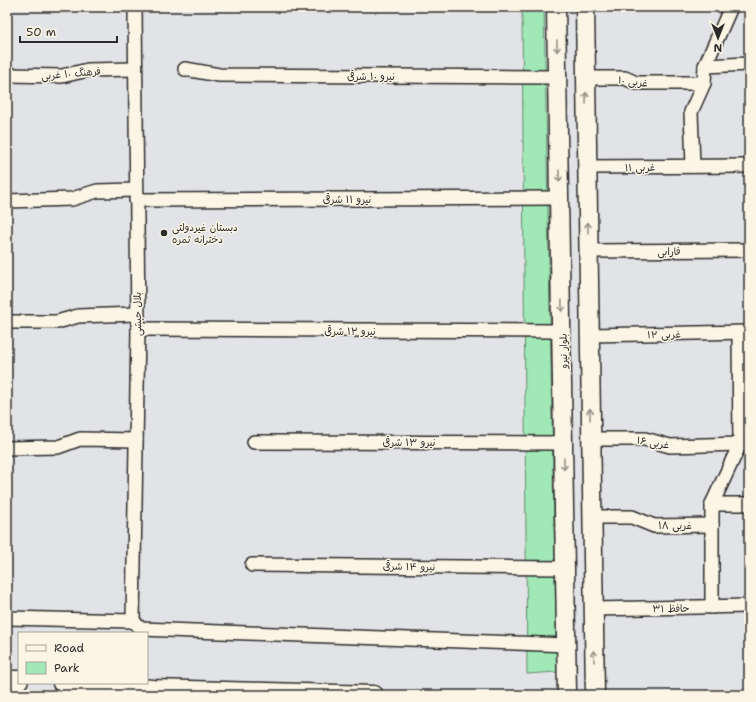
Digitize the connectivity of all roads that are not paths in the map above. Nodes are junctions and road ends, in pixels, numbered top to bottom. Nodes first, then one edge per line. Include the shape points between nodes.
1 (135, 7) edge
2 (556, 7) edge
3 (584, 7) edge
4 (732, 7) edge
5 (749, 64) edge
6 (705, 66) junction
7 (135, 69) junction
8 (186, 69) dead end
9 (7, 76) edge
10 (557, 77) junction
11 (586, 78) junction
12 (704, 83) junction
13 (693, 166) junction
14 (749, 166) edge
15 (587, 167) junction
16 (136, 195) junction
17 (559, 198) junction
18 (7, 201) edge
19 (749, 250) edge
20 (588, 251) junction
21 (136, 314) junction
22 (7, 322) edge
23 (138, 329) junction
24 (562, 331) junction
25 (744, 333) edge
26 (589, 335) junction
27 (744, 426) edge
28 (591, 439) junction
29 (136, 440) junction
30 (254, 442) dead end
31 (564, 443) junction
32 (740, 444) junction
33 (7, 448) edge
34 (712, 504) junction
35 (749, 504) edge
36 (592, 518) junction
37 (712, 525) junction
38 (252, 565) dead end
39 (566, 568) junction
40 (749, 606) edge
41 (712, 607) junction
42 (593, 609) junction
43 (7, 618) edge
44 (133, 621) junction
45 (567, 645) junction
46 (7, 680) edge
47 (18, 680) edge
48 (77, 684) edge
49 (374, 695) edge
50 (567, 695) edge
51 (594, 695) edge

1 - 7 street, بلال حبشی
2 -> 10 street, بلوار نیرو
3 - 11 street
4 - 6 street
5 - 6 street
6 - 12 street
7 - 9 street, فرهنگ ۱۰ غربی via 88,70 62,76
7 - 16 street, بلال حبشی
8 - 10 street, نیرو ۱۰ شرقی via 219,75
10 -> 17 street, بلوار نیرو
11 - 12 street, ۱۰ غربی via 625,78 636,83
15 -> 11 street
12 - 13 street via 692,112
13 - 14 street, ۱۱ غربی
13 - 15 street, ۱۱ غربی
20 -> 15 street
16 - 17 street, نیرو ۱۱ شرقی
16 - 18 street, نیرو ۱۱ شرقی via 97,192 72,199
16 - 21 street, بلال حبشی
17 -> 24 street, بلوار نیرو
19 - 20 street, فارابی
20 - 26 street
21 - 22 street via 78,316 57,322
21 - 23 street, بلال حبشی
23 - 24 street, نیرو ۱۲ شرقی
23 - 29 street, بلال حبشی
24 - 31 street, بلوار نیرو
25 - 26 street, ۱۲ غربی
25 - 27 street
28 -> 26 street
27 - 32 street
28 - 32 street, ۱۶ غربی via 646,439 670,446
28 - 36 street
29 - 33 street via 80,439 58,447
29 - 44 street, بلال حبشی
30 - 31 street, نیرو ۱۳ شرقی
31 -> 39 street, بلوار نیرو
32 - 34 street
34 - 35 street
34 - 37 street
36 - 37 street, ۱۸ غربی via 632,517 654,526
36 - 42 street
37 - 41 street
38 - 39 street, نیرو ۱۴ شرقی
39 - 45 street, بلوار نیرو
40 - 41 street, حافظ ۳۱
41 - 42 street, حافظ ۳۱
51 -> 42 street
43 - 44 street
44 - 45 street via 141,629
45 - 50 street, بلوار نیرو
46 - 47 street
48 - 49 street via 153,689

